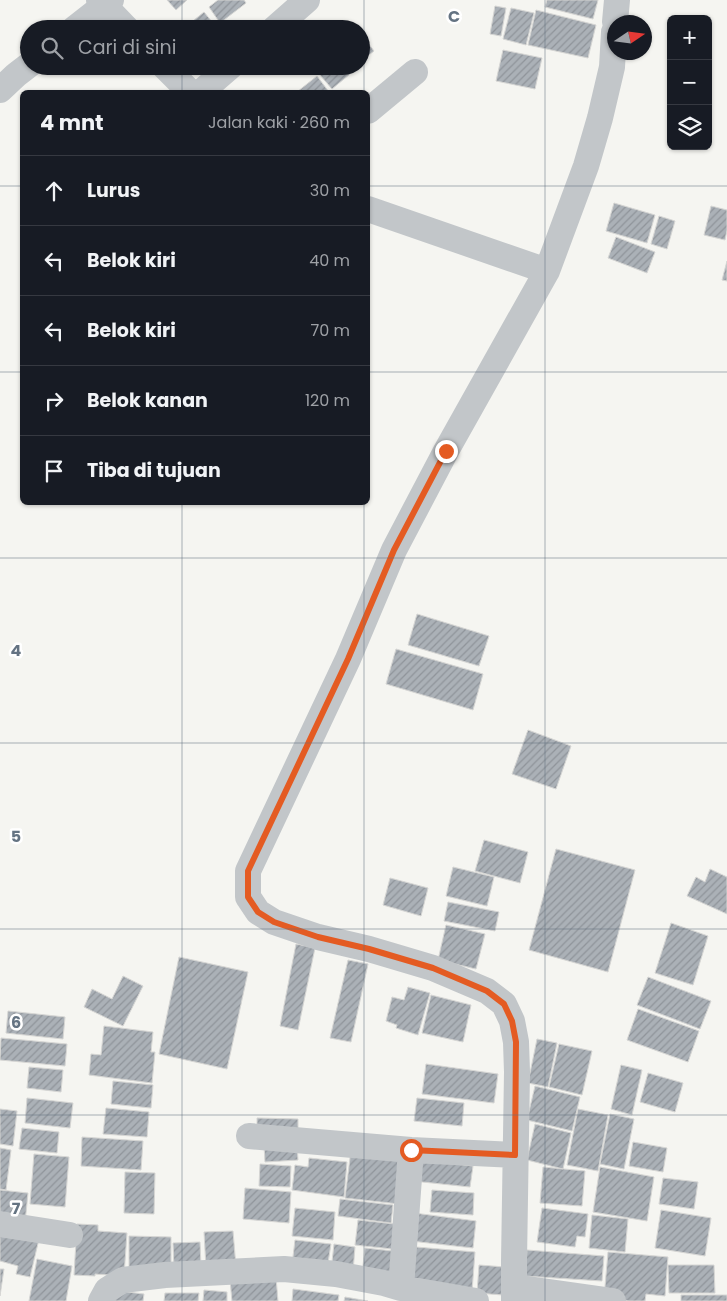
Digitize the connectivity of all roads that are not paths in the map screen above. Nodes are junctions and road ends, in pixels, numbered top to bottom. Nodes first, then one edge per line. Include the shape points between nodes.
1 (306, 0) edge
2 (617, 0) edge
3 (105, 2) edge
4 (616, 15) edge
5 (84, 20) edge
6 (120, 20) edge
7 (284, 20) edge
8 (612, 60) edge
9 (415, 72) dead end
10 (173, 75) edge
11 (221, 75) edge
12 (188, 90) edge
13 (203, 90) edge
14 (370, 109) edge
15 (370, 210) edge
16 (547, 271) junction
17 (249, 1136) dead end
18 (411, 1150) junction
19 (515, 1155) junction
20 (0, 1224) edge
21 (70, 1235) dead end
22 (402, 1288) junction
23 (514, 1294) edge
24 (101, 1301) edge
25 (476, 1301) edge
26 (613, 1301) edge

1 - 7 street
2 - 4 street
3 - 5 street
3 - 6 street
8 - 16 street via 586,166
9 - 14 street
10 - 12 street
11 - 13 street
15 - 16 street
16 - 19 street via 394,550 348,659 248,871 248,897 258,912 274,922 433,968 487,991 504,1004 512,1021 516,1042
17 - 18 street
18 - 19 street
18 - 22 street
19 - 23 street
20 - 21 street
22 - 24 street via 336,1274 284,1269 250,1270 123,1280 107,1290
22 - 25 street
23 - 26 street

